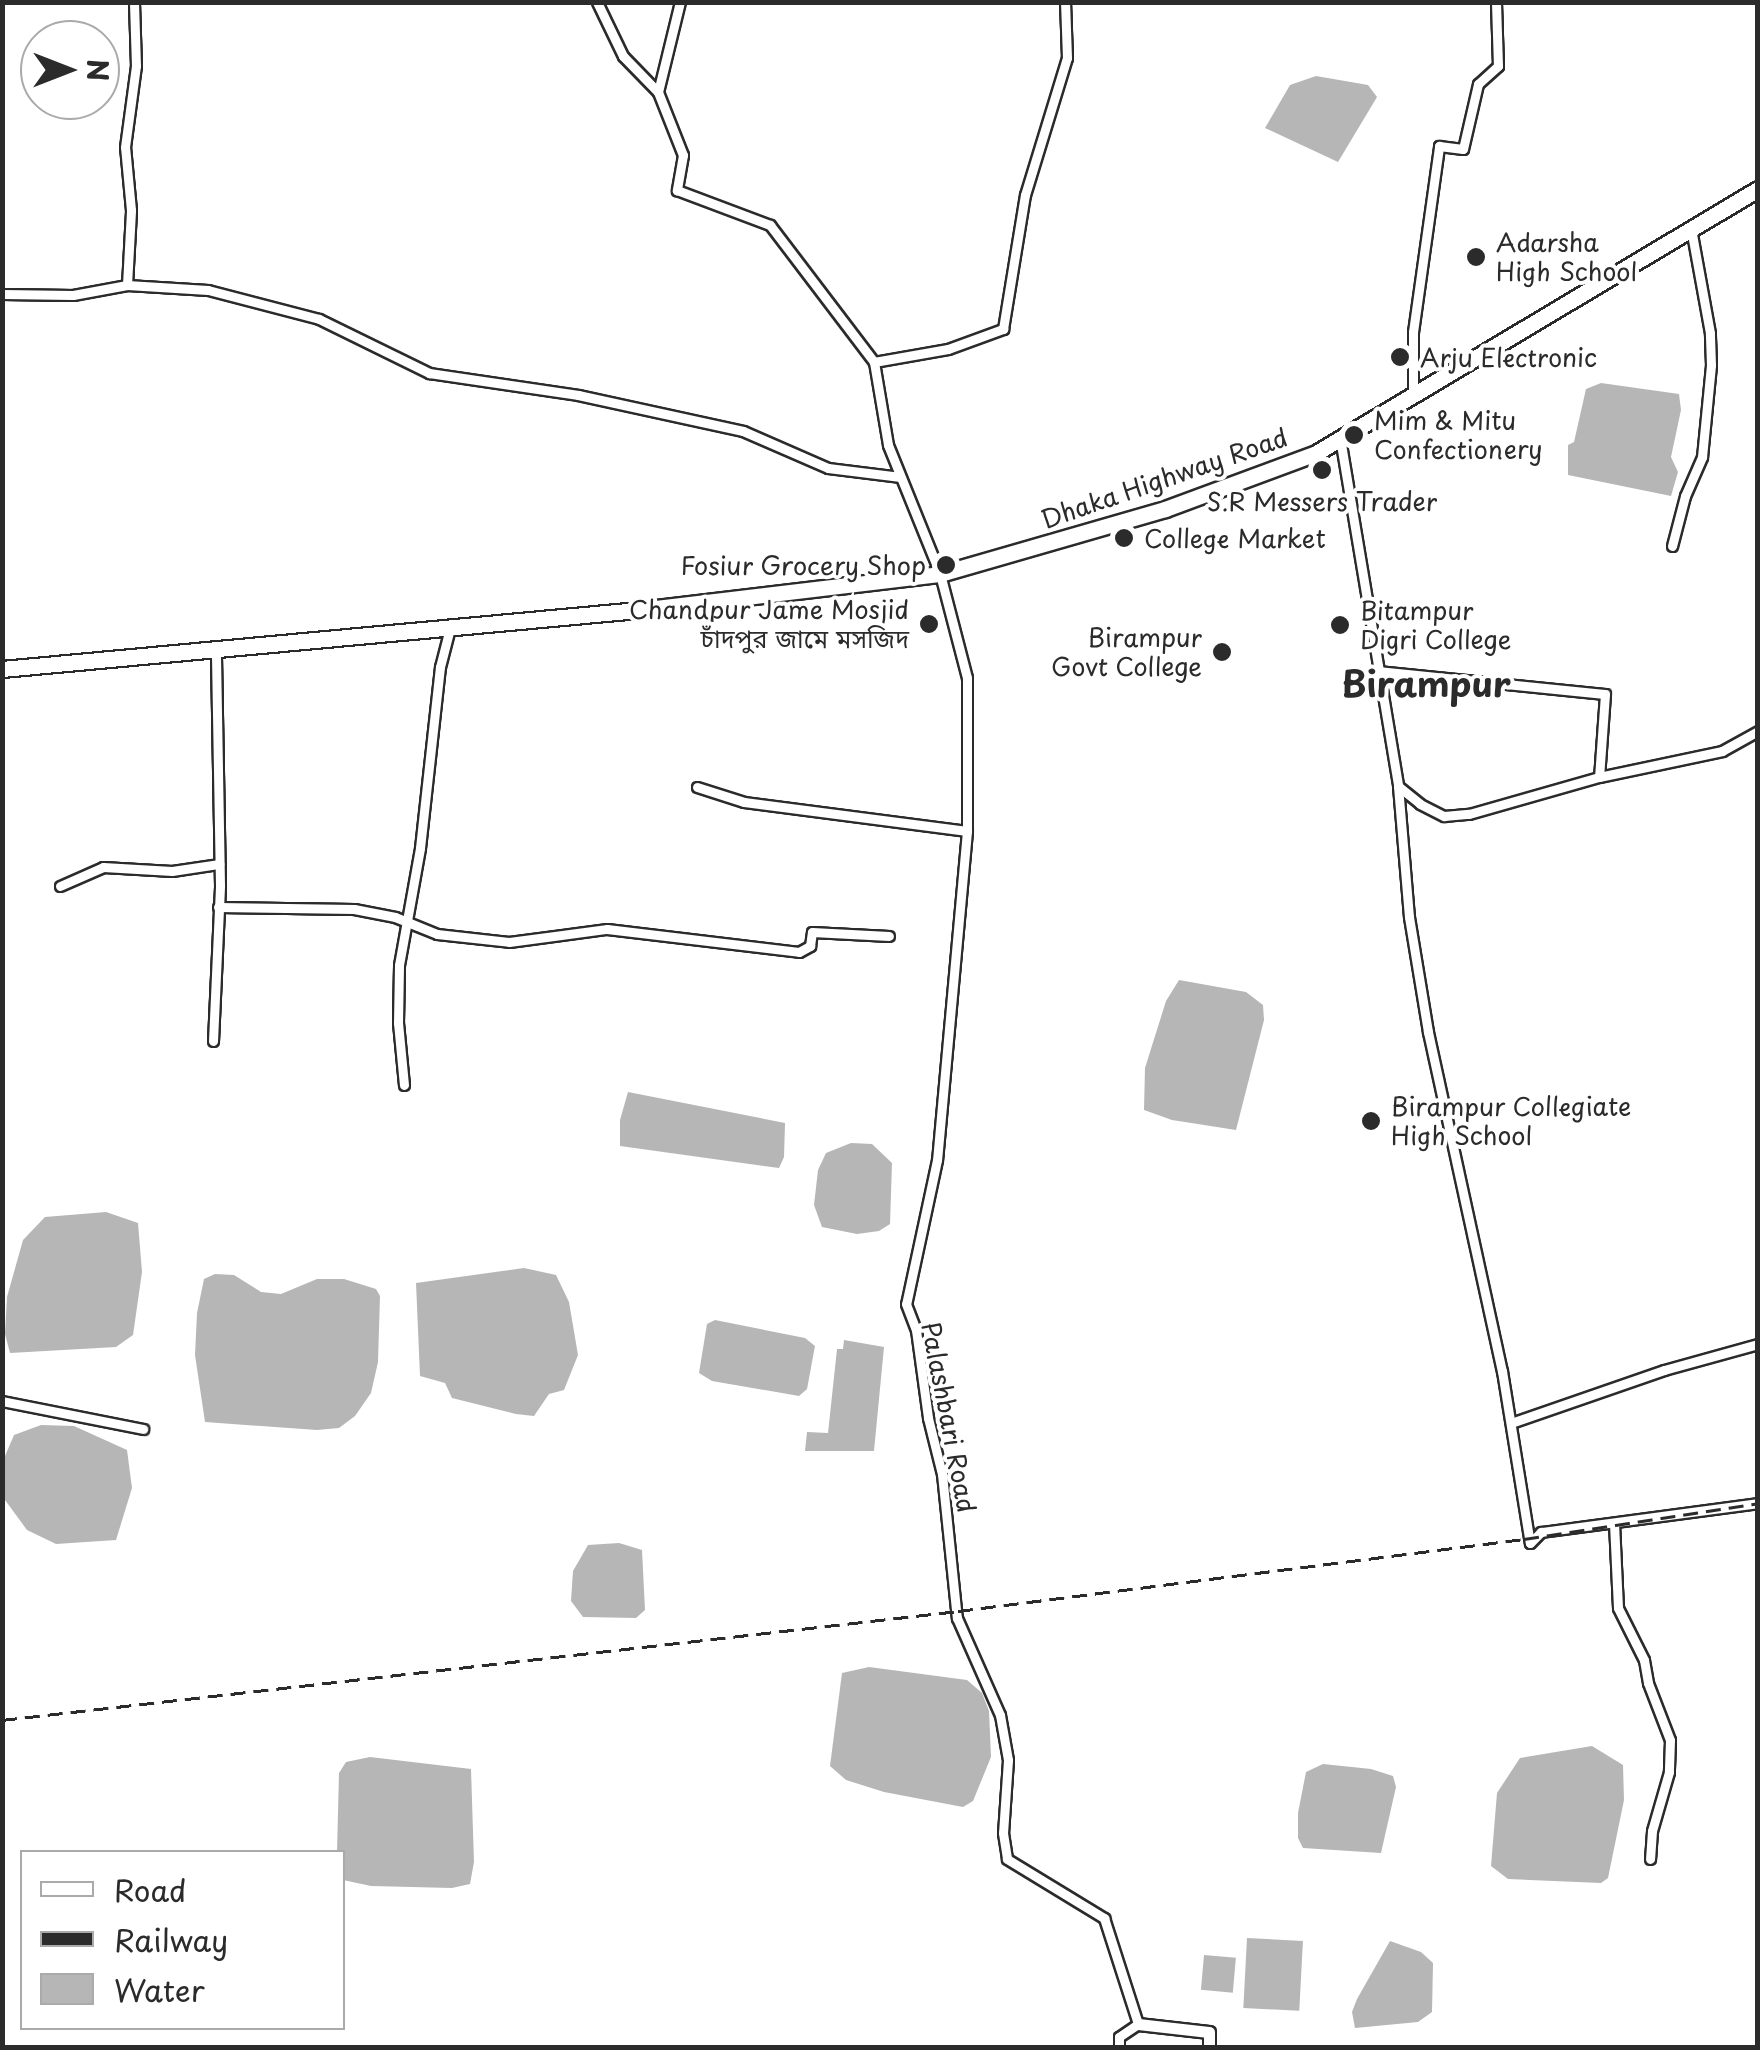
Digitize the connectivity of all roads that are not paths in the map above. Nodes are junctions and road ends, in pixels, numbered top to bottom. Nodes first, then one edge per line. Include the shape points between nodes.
1 (134, 2) edge
2 (597, 2) edge
3 (680, 2) edge
4 (1065, 2) edge
5 (1496, 2) edge
6 (658, 92) junction
7 (1758, 189) edge
8 (1691, 228) junction
9 (127, 286) junction
10 (2, 294) edge
11 (874, 362) junction
12 (1412, 392) junction
13 (1340, 438) junction
14 (900, 477) junction
15 (1672, 546) dead end
16 (940, 574) junction
17 (450, 628) junction
18 (216, 650) junction
19 (2, 669) edge
20 (1377, 671) junction
21 (1758, 731) edge
22 (1599, 777) junction
23 (697, 786) dead end
24 (1398, 786) junction
25 (967, 830) junction
26 (220, 864) junction
27 (60, 886) dead end
28 (218, 906) junction
29 (408, 925) junction
30 (889, 936) dead end
31 (214, 1041) dead end
32 (404, 1085) dead end
33 (1758, 1344) edge
34 (2, 1401) edge
35 (1511, 1423) junction
36 (143, 1429) dead end
37 (1758, 1503) edge
38 (1614, 1523) junction
39 (1650, 1859) dead end
40 (1138, 2024) junction
41 (1119, 2048) edge
42 (1209, 2048) edge

1 - 9 street
2 - 6 street via 624,56
3 - 6 street
4 - 11 street via 1068,58 1025,196 1002,329 948,349
5 - 12 street via 1498,66 1478,84 1464,149 1439,146 1413,332
6 - 11 street via 683,155 677,190 770,225
7 - 8 main road, Dhaka Highway Road
8 - 12 main road, Dhaka Highway Road
8 - 15 street via 1710,365 1702,457
9 - 10 street via 73,296
9 - 14 street via 208,290 319,320 429,374 578,395 743,431 828,468
11 - 14 street, Palashbari Road
12 - 13 main road, Dhaka Highway Road
13 - 16 main road, Dhaka Highway Road via 1226,488
13 - 20 street
14 - 16 street, Palashbari Road
16 - 17 main road, Dhaka Highway Road
16 - 25 street, Palashbari Road via 967,678
17 - 18 main road, Dhaka Highway Road
17 - 29 street
18 - 19 main road, Dhaka Highway Road
18 - 26 street
20 - 22 street via 1605,694
20 - 24 street
21 - 22 street via 1722,751
22 - 24 street via 1489,810 1444,816
23 - 25 street via 744,802
24 - 35 street via 1408,917 1428,1032
25 - 40 street, Palashbari Road via 937,1160 906,1304 942,1474 957,1618 1000,1714 1008,1760 1006,1858 1104,1918
26 - 27 street via 172,871 114,865
26 - 28 street
28 - 29 street via 354,909
28 - 31 street
29 - 30 street via 508,942 606,929 799,952 810,946 812,932
29 - 32 street via 397,993
33 - 35 street
34 - 36 street
35 - 38 street via 1530,1543 1542,1532
37 - 38 street
38 - 39 street via 1618,1608 1644,1660 1670,1740
40 - 41 street via 1119,2037
40 - 42 street via 1208,2032

